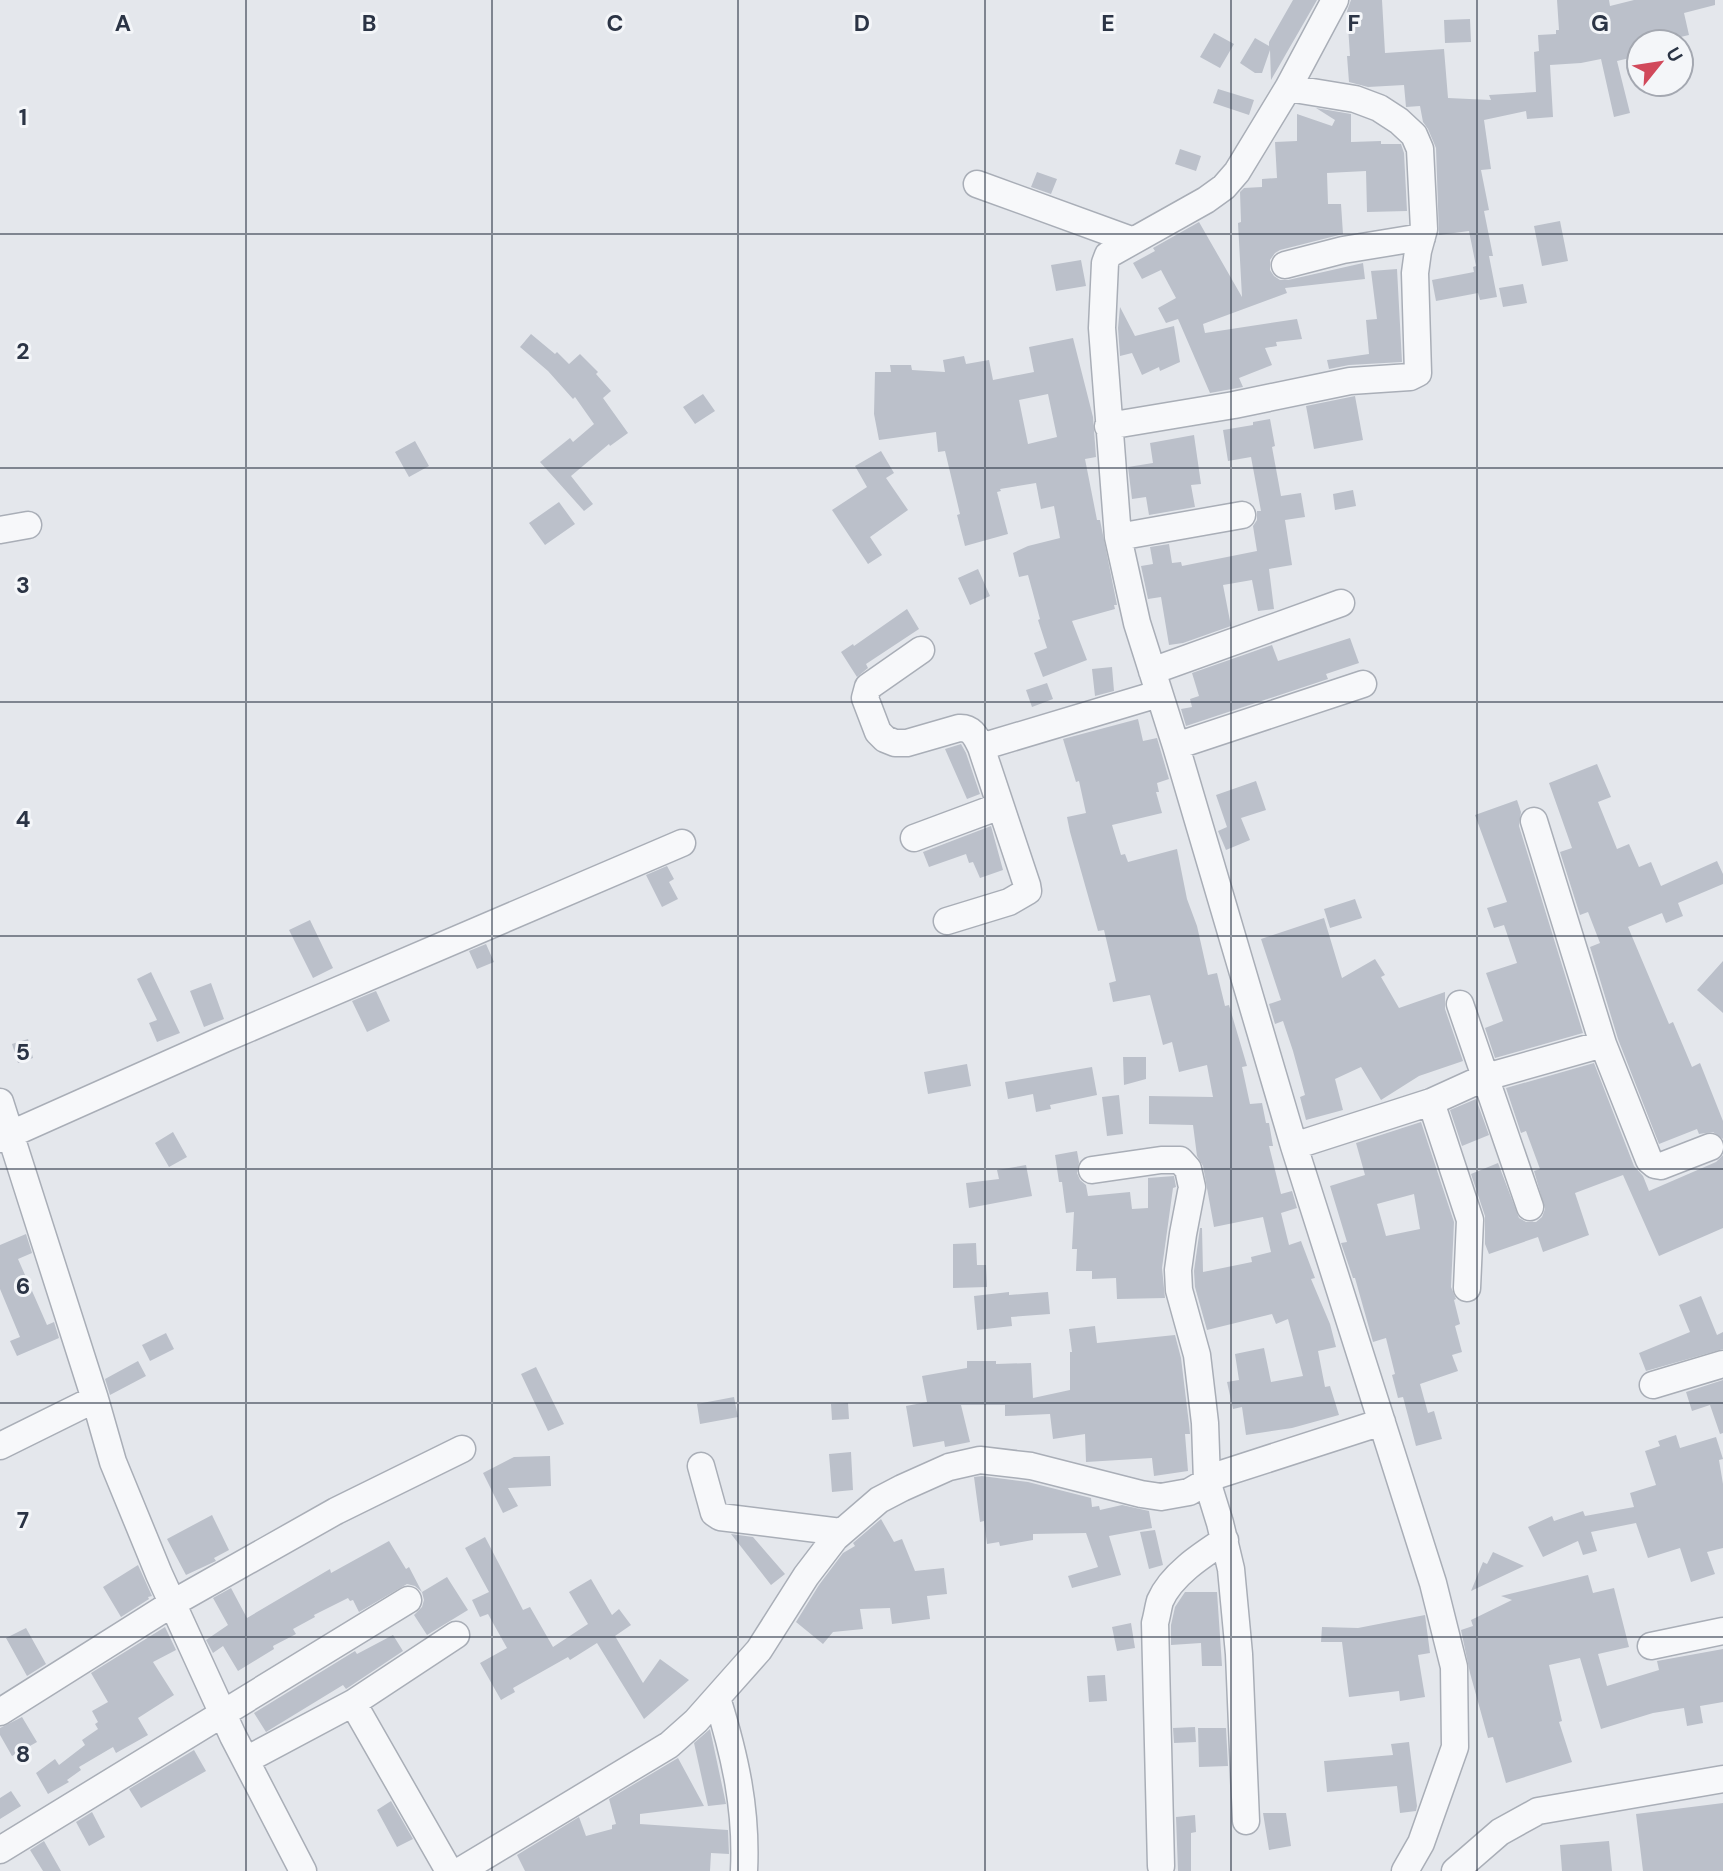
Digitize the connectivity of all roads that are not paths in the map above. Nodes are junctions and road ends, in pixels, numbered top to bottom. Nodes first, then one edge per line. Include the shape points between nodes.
1 (1335, 0) edge
2 (1288, 89) junction
3 (977, 184) dead end
4 (1422, 237) junction
5 (1131, 240) junction
6 (1285, 265) dead end
7 (1108, 426) junction
8 (1242, 515) dead end
9 (28, 525) dead end
10 (0, 530) edge
11 (1118, 537) junction
12 (1340, 603) dead end
13 (921, 650) dead end
14 (1155, 683) junction
15 (1363, 684) dead end
16 (1176, 746) junction
17 (981, 747) junction
18 (1000, 806) junction
19 (1534, 821) dead end
20 (914, 838) dead end
21 (682, 843) dead end
22 (947, 921) dead end
23 (1460, 1004) dead end
24 (1603, 1044) junction
25 (1486, 1077) junction
26 (0, 1102) edge
27 (1431, 1102) junction
28 (5, 1138) edge
29 (1294, 1146) junction
30 (1710, 1146) dead end
31 (1092, 1170) dead end
32 (1530, 1207) dead end
33 (1466, 1288) dead end
34 (1723, 1364) edge
35 (1653, 1385) dead end
36 (95, 1399) junction
37 (1382, 1422) junction
38 (0, 1446) edge
39 (462, 1449) dead end
40 (701, 1466) dead end
41 (1207, 1481) junction
42 (841, 1532) junction
43 (1225, 1540) junction
44 (408, 1600) dead end
45 (173, 1603) junction
46 (1723, 1631) edge
47 (456, 1635) dead end
48 (1651, 1646) dead end
49 (716, 1698) junction
50 (354, 1703) junction
51 (0, 1712) edge
52 (224, 1714) junction
53 (246, 1760) junction
54 (1723, 1779) edge
55 (1246, 1821) dead end
56 (0, 1850) edge
57 (1161, 1866) dead end
58 (303, 1871) edge
59 (449, 1871) edge
60 (460, 1871) edge
61 (744, 1871) edge
62 (1405, 1871) edge
63 (1455, 1871) edge

1 - 2 street
2 - 4 street via 1355,99 1379,108 1414,135 1422,170
2 - 5 street via 1224,187
3 - 5 street
4 - 6 street
4 - 7 street via 1415,273 1418,373 1350,381
5 - 7 street via 1113,250 1105,263 1102,328
7 - 11 street
8 - 11 street
9 - 10 street
11 - 14 street
12 - 14 street
13 - 17 street via 868,687 865,698 878,732 895,743 907,743 964,727 973,732
14 - 16 street
14 - 17 street
15 - 16 street
16 - 29 street
17 - 18 street
18 - 20 street
18 - 22 street via 1028,891 1009,902
19 - 24 street
21 - 28 street
23 - 25 street
24 - 25 street
24 - 30 street via 1649,1160 1661,1166
25 - 27 street
25 - 32 street
26 - 28 street
27 - 29 street
27 - 33 street via 1470,1220
28 - 36 street
29 - 37 street
31 - 41 street via 1161,1160 1180,1160 1188,1169 1192,1187 1179,1290 1197,1355
34 - 35 street
36 - 38 street
36 - 45 street via 113,1462
37 - 41 street
37 - 62 street via 1433,1583 1454,1667 1455,1747 1421,1843
39 - 45 street via 336,1511
40 - 42 street via 714,1513 720,1517
41 - 42 street via 1189,1492 1161,1497 1031,1466 980,1460 948,1467 902,1488 879,1500
41 - 43 street
42 - 49 street via 806,1576 759,1650
43 - 55 street via 1239,1654
43 - 57 street via 1202,1555 1167,1590 1155,1623
44 - 52 street
45 - 51 street
45 - 52 street
46 - 48 street
47 - 50 street
49 - 60 street via 669,1745
49 - 61 street via 742,1799
50 - 53 street
50 - 59 street
52 - 53 street
52 - 56 street
53 - 58 street
54 - 63 street via 1538,1811 1500,1832

